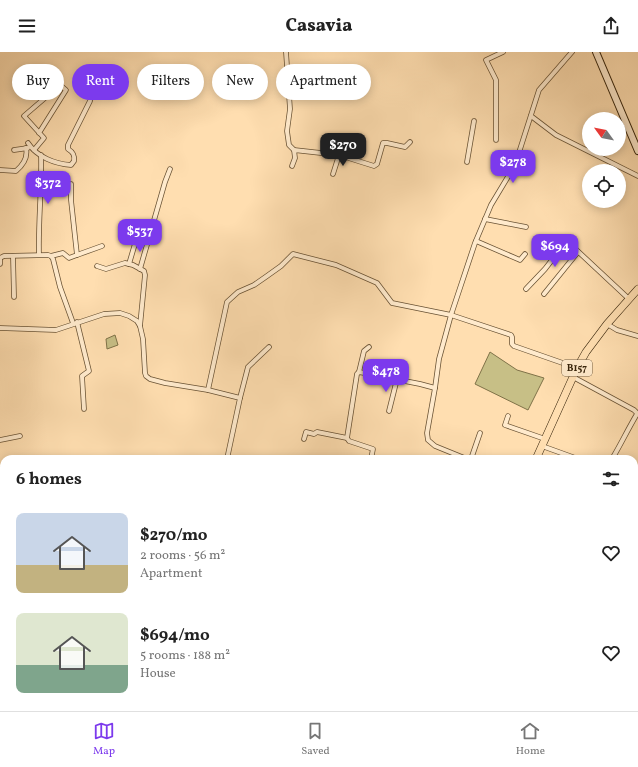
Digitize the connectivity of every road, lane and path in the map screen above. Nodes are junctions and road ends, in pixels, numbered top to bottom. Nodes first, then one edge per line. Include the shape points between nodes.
1 (286, 52) edge
2 (502, 52) edge
3 (572, 52) edge
4 (596, 52) edge
5 (90, 101) dead end
6 (531, 116) junction
7 (474, 121) dead end
8 (40, 133) junction
9 (496, 140) dead end
10 (410, 142) dead end
11 (30, 147) junction
12 (14, 150) dead end
13 (294, 150) junction
14 (638, 151) edge
15 (41, 155) junction
16 (339, 155) junction
17 (467, 162) dead end
18 (292, 166) dead end
19 (170, 169) dead end
20 (0, 170) edge
21 (332, 174) dead end
22 (638, 176) edge
23 (71, 184) dead end
24 (485, 219) junction
25 (526, 227) dead end
26 (137, 238) dead end
27 (476, 241) junction
28 (102, 246) dead end
29 (578, 252) junction
30 (525, 254) dead end
31 (39, 255) junction
32 (77, 255) junction
33 (13, 256) junction
34 (51, 256) junction
35 (0, 264) edge
36 (128, 264) junction
37 (97, 266) dead end
38 (140, 269) junction
39 (526, 289) dead end
40 (638, 289) edge
41 (544, 294) dead end
42 (14, 297) dead end
43 (629, 299) junction
44 (451, 315) junction
45 (75, 323) junction
46 (607, 324) junction
47 (140, 326) junction
48 (0, 328) edge
49 (638, 336) edge
50 (269, 347) dead end
51 (369, 347) dead end
52 (577, 368) junction
53 (359, 372) junction
54 (573, 376) junction
55 (398, 379) junction
56 (435, 388) junction
57 (208, 390) junction
58 (240, 398) junction
59 (84, 409) dead end
60 (389, 411) dead end
61 (638, 414) edge
62 (508, 416) dead end
63 (480, 433) dead end
64 (20, 436) dead end
65 (347, 438) junction
66 (304, 439) dead end
67 (545, 439) junction
68 (0, 440) edge
69 (542, 446) junction
70 (228, 455) edge
71 (372, 455) edge
72 (457, 455) edge
73 (472, 455) edge
74 (538, 455) edge
75 (567, 455) edge
76 (614, 455) edge

1 - 13 street via 290,109 287,131 289,145
2 - 9 street via 486,60 496,80
3 - 6 street via 539,90
4 - 14 street
5 - 15 street via 68,145 68,149 75,157 74,161 70,165 63,164
6 - 22 street via 556,135
6 - 24 street via 515,164
7 - 17 street
8 - 8 street via 24,116 60,85 66,90
8 - 11 street via 44,138
10 - 16 street via 406,147 383,143 377,164 374,166
11 - 12 street
11 - 15 street
11 - 20 street via 16,171
13 - 16 street
13 - 18 street
15 - 31 street
16 - 21 street
19 - 38 street
23 - 32 street
24 - 25 street
24 - 27 street
26 - 36 street
27 - 30 street via 520,260
27 - 44 street
28 - 32 street
29 - 39 street via 566,242
29 - 41 street
29 - 43 street
31 - 33 street
31 - 34 street
32 - 34 street via 69,258 63,253
33 - 35 street via 1,257
33 - 42 street
34 - 45 street
36 - 37 street via 106,269
36 - 38 street
38 - 47 street via 145,275
40 - 43 main road, B157
43 - 46 main road, B157
44 - 52 street via 511,335 514,346
44 - 56 street via 439,359
44 - 57 street via 392,303 377,283 336,265 293,254 281,266 226,302
45 - 47 street via 104,314 120,313 137,321
45 - 48 street via 56,330
45 - 59 street via 89,371 82,376
46 - 49 street
46 - 52 main road, B157
47 - 57 street via 146,376 165,383
50 - 58 street via 246,371
51 - 53 street via 364,351
52 - 54 main road, B157
53 - 55 street
53 - 65 street
54 - 61 street
54 - 67 main road, B157
55 - 56 street
55 - 60 street
56 - 72 street via 428,440 435,446
57 - 58 street
58 - 70 street
61 - 76 street
62 - 67 street via 505,425
63 - 73 street
64 - 68 street
65 - 66 street via 306,432
65 - 71 street via 373,449
67 - 69 main road, B157
69 - 74 main road, B157
69 - 75 street

